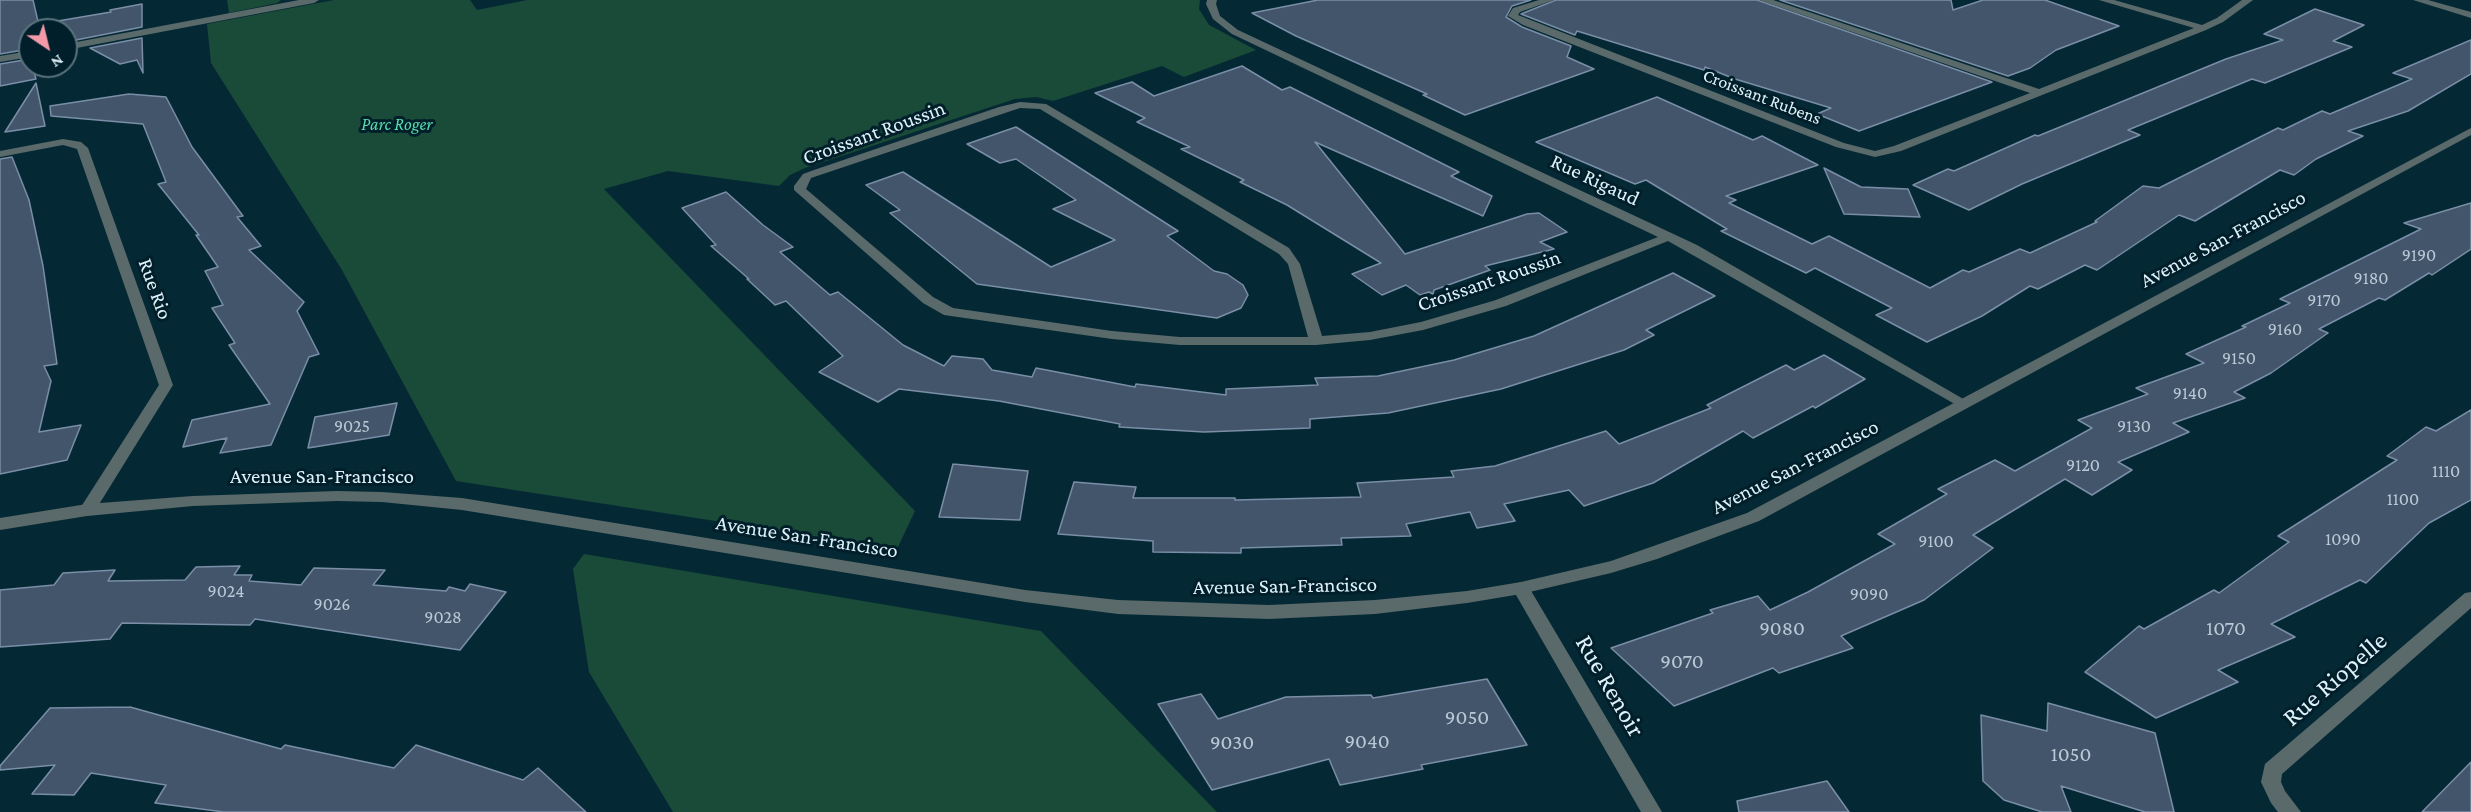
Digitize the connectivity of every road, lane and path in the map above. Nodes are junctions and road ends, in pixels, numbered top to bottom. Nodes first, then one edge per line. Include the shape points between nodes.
1 (314, 0) edge
2 (1212, 0) edge
3 (1549, 0) edge
4 (1764, 0) edge
5 (2104, 0) edge
6 (2247, 0) edge
7 (2418, 0) edge
8 (2471, 15) edge
9 (2204, 28) junction
10 (78, 45) edge
11 (18, 56) edge
12 (0, 59) edge
13 (2041, 93) junction
14 (2471, 131) edge
15 (0, 154) edge
16 (1668, 237) junction
17 (1316, 341) junction
18 (1965, 404) junction
19 (87, 510) junction
20 (0, 524) edge
21 (1521, 588) junction
22 (2471, 598) edge
23 (1652, 812) edge
24 (2291, 812) edge

1 - 10 street
2 - 16 street, Rue Rigaud via 1220,21 1245,37
3 - 13 street, Croissant Rubens via 1516,10 1513,16 1868,154 1897,149
4 - 13 street
5 - 9 street
6 - 9 street, Croissant Rubens
7 - 8 street
9 - 13 street, Croissant Rubens
11 - 12 street
14 - 18 street, Avenue San-Francisco
15 - 19 street, Rue Rio via 63,142 82,148 166,385
16 - 17 street, Croissant Roussin via 1456,318 1393,332
16 - 18 street, Rue Rigaud
17 - 17 street, Croissant Roussin via 1180,341 949,312 928,300 804,194 800,186 807,176 1004,110 1020,105 1042,106 1284,251 1294,264
18 - 21 street, Avenue San-Francisco via 1779,505 1724,529 1652,555
19 - 20 street, Avenue San-Francisco
19 - 21 street, Avenue San-Francisco via 246,498 337,496 422,500 1025,596 1174,611 1375,607
21 - 23 street, Rue Renoir
22 - 24 street, Rue Riopelle via 2272,770 2274,789

